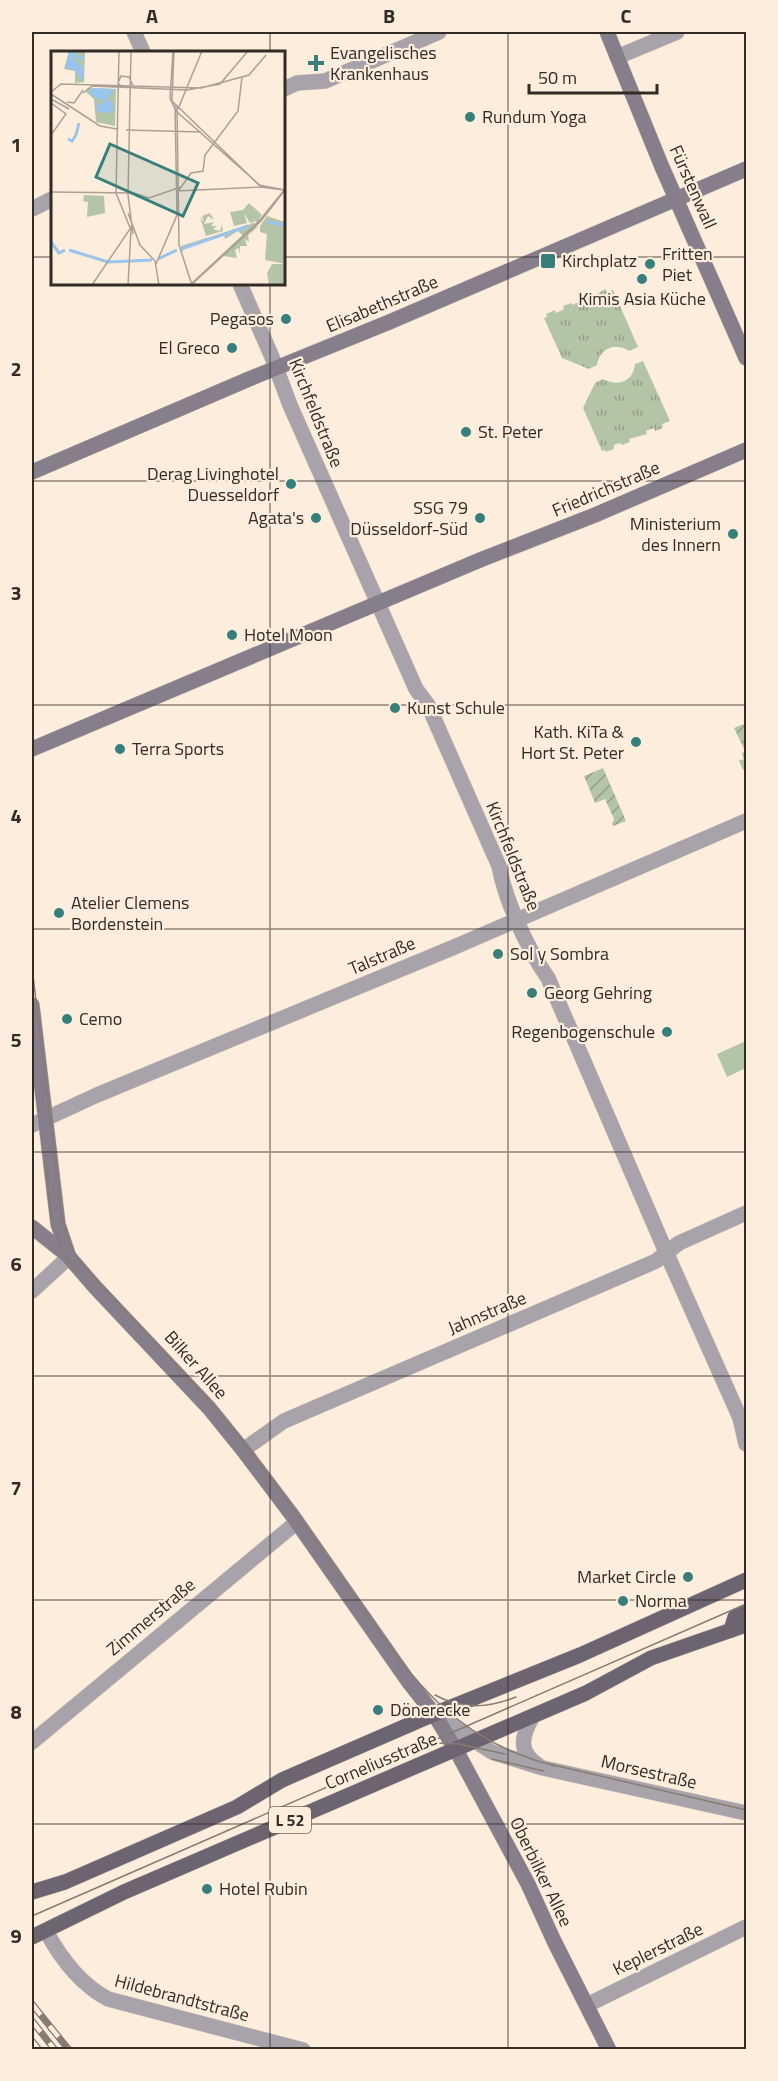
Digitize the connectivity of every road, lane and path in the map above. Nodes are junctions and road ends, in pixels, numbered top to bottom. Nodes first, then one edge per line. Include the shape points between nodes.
1 (134, 32) edge
2 (439, 32) edge
3 (606, 32) edge
4 (677, 32) edge
5 (143, 51) edge
6 (617, 57) junction
7 (285, 88) edge
8 (747, 169) edge
9 (51, 199) edge
10 (676, 199) junction
11 (32, 208) edge
12 (240, 285) edge
13 (747, 358) edge
14 (276, 369) junction
15 (747, 450) edge
16 (32, 472) edge
17 (379, 603) junction
18 (32, 749) edge
19 (747, 821) edge
20 (517, 919) junction
21 (32, 1005) edge
22 (38, 1121) edge
23 (747, 1213) edge
24 (32, 1227) edge
25 (666, 1252) junction
26 (69, 1257) junction
27 (32, 1291) edge
28 (747, 1444) edge
29 (243, 1450) junction
30 (297, 1522) junction
31 (743, 1584) edge
32 (747, 1612) edge
33 (747, 1625) edge
34 (731, 1630) junction
35 (434, 1714) junction
36 (532, 1716) junction
37 (476, 1741) junction
38 (32, 1742) edge
39 (456, 1750) junction
40 (543, 1768) junction
41 (747, 1814) edge
42 (32, 1892) edge
43 (747, 1927) edge
44 (39, 1934) edge
45 (586, 2005) junction
46 (303, 2049) edge
47 (609, 2049) edge

1 - 5 street
2 - 7 street via 325,81 297,82
3 - 6 main road, Fürstenwall
4 - 6 street
6 - 10 main road, Fürstenwall
8 - 10 main road, Elisabethstraße
9 - 11 street
10 - 13 main road, Fürstenwall
10 - 14 main road, Elisabethstraße
12 - 14 street, Kirchfeldstraße
14 - 16 main road, Elisabethstraße
14 - 17 street, Kirchfeldstraße
15 - 17 main road, Friedrichstraße
17 - 18 main road, Friedrichstraße
17 - 20 street, Kirchfeldstraße via 416,689 441,733 499,866
19 - 20 street, Talstraße
20 - 22 street, Talstraße
20 - 25 street, Kirchfeldstraße via 548,978
21 - 22 main road, Bilker Allee
22 - 26 main road, Bilker Allee via 58,1224
23 - 25 street, Jahnstraße
24 - 26 main road
25 - 28 street, Kirchfeldstraße via 741,1418
25 - 29 street, Jahnstraße via 656,1261 284,1421
26 - 27 street
26 - 29 main road, Bilker Allee
29 - 30 main road, Bilker Allee
30 - 35 main road, Bilker Allee
30 - 38 street, Zimmerstraße
31 - 35 main road, Corneliusstraße / L 52
32 - 34 main road, L 52 via 735,1617
33 - 34 main road, Corneliusstraße / L 52
34 - 36 main road, Corneliusstraße / L 52 via 651,1659
35 - 37 street, Morsestraße
35 - 39 main road, Oberbilker Allee
35 - 42 main road, Corneliusstraße / L 52 via 282,1780 237,1807 65,1882
36 - 37 main road, Corneliusstraße / L 52
36 - 40 street via 523,1742 532,1761
37 - 39 main road, Corneliusstraße / L 52
37 - 40 street, Morsestraße via 492,1752
39 - 44 main road, Corneliusstraße / L 52 via 124,1892
39 - 45 main road, Oberbilker Allee via 528,1884
40 - 41 street, Morsestraße
43 - 45 street, Keplerstraße
44 - 46 street, Hildebrandtstraße via 84,1983 108,1999
45 - 47 main road, Oberbilker Allee

